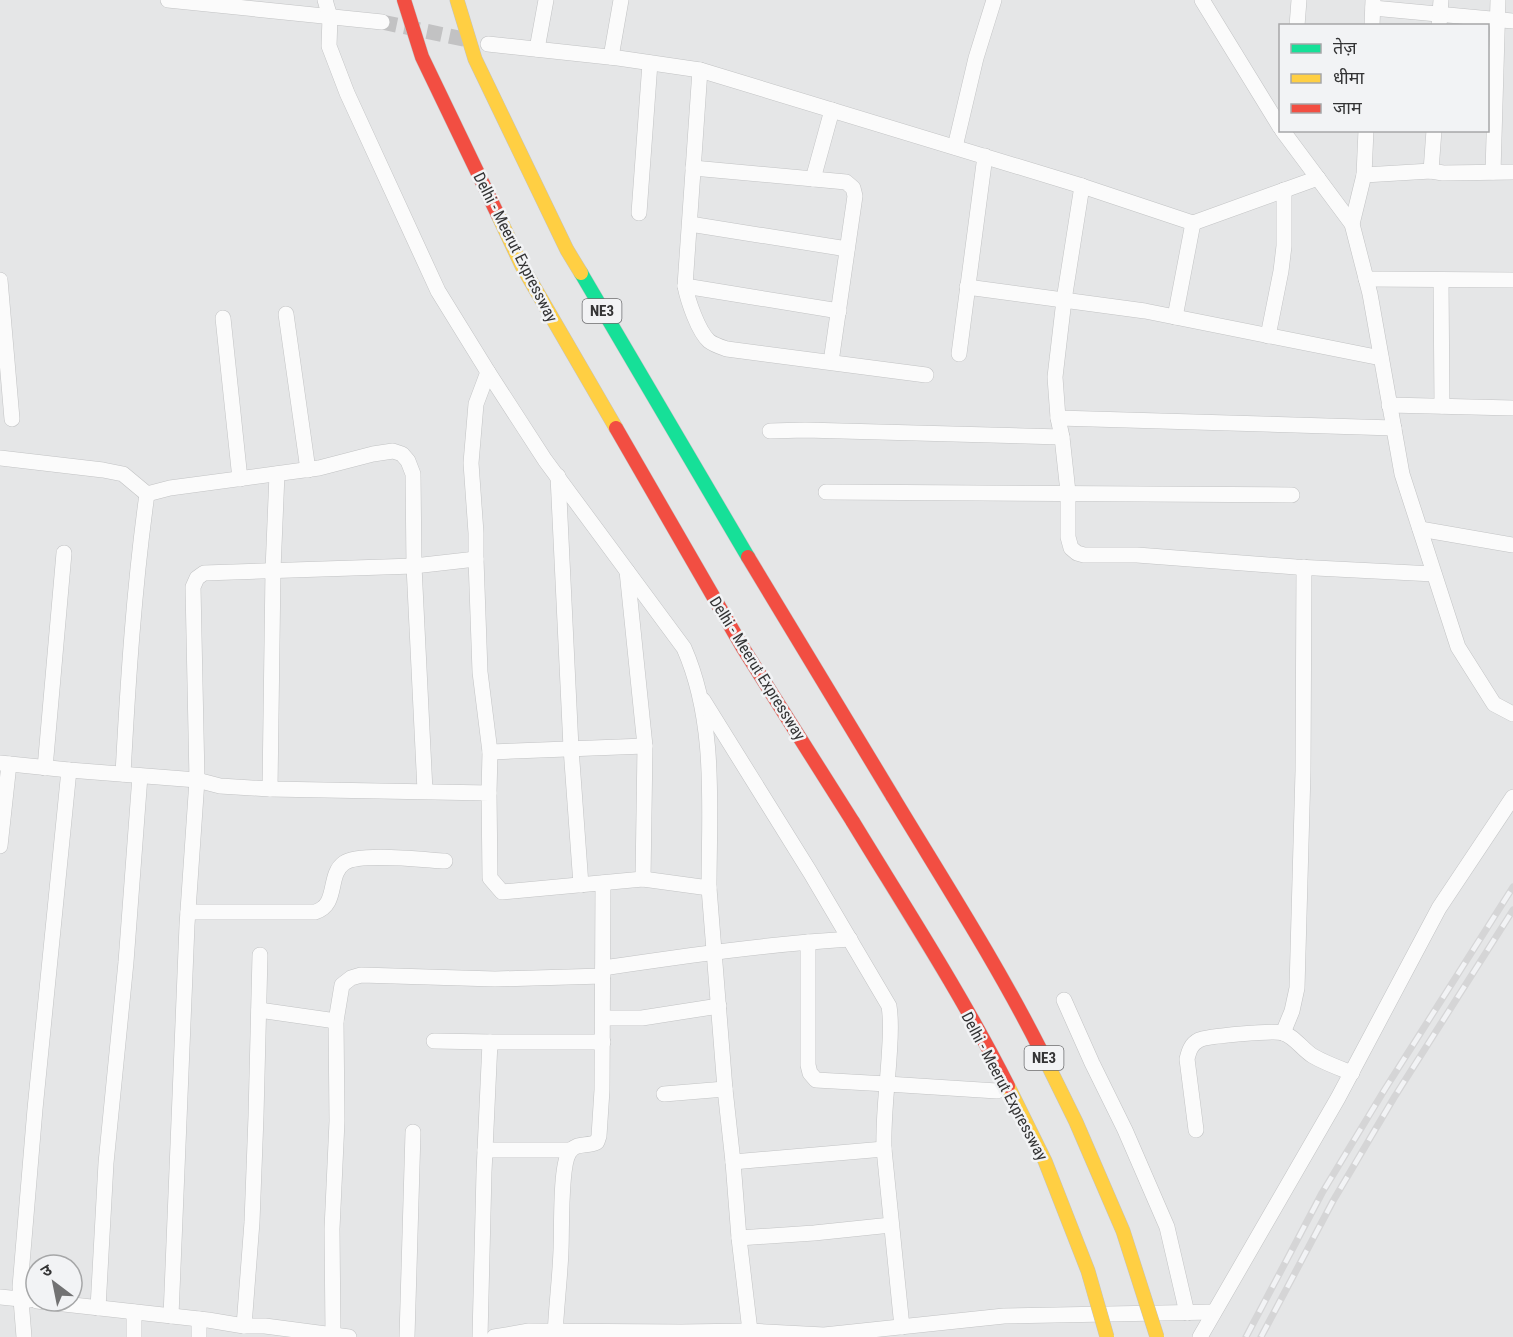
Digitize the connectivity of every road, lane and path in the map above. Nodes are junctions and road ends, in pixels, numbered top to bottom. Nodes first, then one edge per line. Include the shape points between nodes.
1 (168, 0) edge
2 (325, 0) edge
3 (405, 0) edge
4 (457, 0) edge
5 (546, 0) edge
6 (621, 0) edge
7 (994, 0) edge
8 (1299, 0) edge
9 (1498, 0) edge
10 (1208, 3) edge
11 (1373, 4) edge
12 (1440, 13) edge
13 (330, 17) junction
14 (1497, 20) junction
15 (1513, 21) edge
16 (382, 22) tunnel mouth
17 (1297, 24) edge
18 (1372, 24) edge
19 (488, 44) tunnel mouth
20 (537, 49) junction
21 (611, 57) junction
22 (650, 63) junction
23 (700, 70) junction
24 (832, 110) junction
25 (1279, 123) edge
26 (1285, 132) edge
27 (1366, 132) edge
28 (1434, 132) edge
29 (955, 147) junction
30 (985, 156) junction
31 (693, 168) junction
32 (1431, 171) junction
33 (1493, 172) junction
34 (1513, 172) edge
35 (1364, 175) junction
36 (1318, 178) junction
37 (813, 179) junction
38 (1082, 186) junction
39 (1284, 190) junction
40 (639, 213) dead end
41 (1193, 223) junction
42 (690, 224) junction
43 (1352, 224) junction
44 (847, 249) junction
45 (1366, 279) junction
46 (0, 280) edge
47 (1441, 280) junction
48 (1513, 280) edge
49 (685, 286) junction
50 (967, 287) junction
51 (1064, 300) junction
52 (839, 311) junction
53 (286, 314) dead end
54 (1175, 317) junction
55 (223, 318) dead end
56 (1268, 336) junction
57 (959, 354) dead end
58 (1381, 358) junction
59 (831, 362) junction
60 (488, 372) junction
61 (926, 375) dead end
62 (1389, 405) junction
63 (1442, 406) junction
64 (1513, 408) edge
65 (1058, 418) junction
66 (12, 419) dead end
67 (1394, 428) junction
68 (770, 431) dead end
69 (1062, 437) junction
70 (0, 458) edge
71 (308, 470) junction
72 (277, 474) junction
73 (558, 476) junction
74 (240, 479) junction
75 (826, 492) dead end
76 (1068, 492) junction
77 (147, 494) junction
78 (1293, 495) dead end
79 (1420, 529) junction
80 (1513, 545) edge
81 (64, 553) dead end
82 (476, 559) junction
83 (414, 566) junction
84 (1304, 567) junction
85 (273, 570) junction
86 (627, 571) junction
87 (1434, 574) junction
88 (700, 695) junction
89 (1513, 714) edge
90 (645, 746) junction
91 (571, 748) junction
92 (490, 752) junction
93 (5, 764) edge
94 (45, 768) junction
95 (69, 770) junction
96 (123, 774) junction
97 (140, 776) junction
98 (198, 780) junction
99 (270, 789) junction
100 (425, 791) junction
101 (489, 793) junction
102 (1513, 797) edge
103 (0, 846) edge
104 (445, 861) dead end
105 (643, 879) junction
106 (603, 883) junction
107 (581, 885) junction
108 (709, 888) junction
109 (188, 912) junction
110 (850, 939) junction
111 (808, 942) junction
112 (714, 952) junction
113 (260, 955) dead end
114 (603, 972) junction
115 (1064, 1000) dead end
116 (719, 1006) junction
117 (259, 1010) junction
118 (603, 1018) junction
119 (336, 1022) junction
120 (1283, 1033) junction
121 (434, 1041) dead end
122 (490, 1042) junction
123 (603, 1042) junction
124 (1352, 1072) junction
125 (887, 1084) junction
126 (725, 1089) junction
127 (997, 1091) dead end
128 (664, 1094) dead end
129 (1196, 1130) dead end
130 (413, 1132) dead end
131 (884, 1149) junction
132 (485, 1150) junction
133 (571, 1150) junction
134 (733, 1162) junction
135 (891, 1225) junction
136 (739, 1238) junction
137 (24, 1292) edge
138 (0, 1297) edge
139 (24, 1299) edge
140 (84, 1306) edge
141 (98, 1308) junction
142 (134, 1312) junction
143 (1214, 1312) junction
144 (29, 1313) edge
145 (1187, 1313) junction
146 (171, 1316) junction
147 (199, 1319) junction
148 (244, 1326) junction
149 (902, 1327) junction
150 (936, 1330) edge
151 (750, 1331) junction
152 (265, 1332) edge
153 (325, 1334) edge
154 (555, 1334) edge
155 (659, 1335) edge
156 (780, 1335) edge
157 (852, 1335) edge
158 (24, 1337) edge
159 (134, 1337) edge
160 (200, 1337) edge
161 (349, 1337) edge
162 (407, 1337) edge
163 (480, 1337) edge
164 (494, 1337) edge
165 (1107, 1337) edge
166 (1157, 1337) edge
167 (1200, 1337) edge

1 - 13 street
2 - 13 street
3 - 165 highway, Delhi - Meerut Expressway / NE3, bridge via 422,57 522,266 743,648 991,1053 1045,1161 1088,1271
4 - 166 highway, NE3, bridge via 475,59 567,250 1024,1018 1076,1122 1123,1231
5 - 20 street
6 - 21 street
7 - 29 street
8 - 17 street
9 - 14 street
10 - 25 street
11 - 12 street
11 - 18 street
12 - 14 street
13 - 16 street
13 - 60 street via 329,46 347,93 438,291
14 - 15 street
14 - 33 street
19 - 20 street
20 - 21 street
21 - 22 street
22 - 23 street
22 - 40 street
23 - 24 street
23 - 31 street
24 - 29 street
24 - 37 street
26 - 36 street
27 - 35 street
28 - 32 street
29 - 30 street
30 - 38 street
30 - 50 street
31 - 37 street
31 - 42 street
32 - 33 street
32 - 35 street
33 - 34 street
35 - 43 street
36 - 39 street
36 - 43 street
37 - 44 street via 846,182 853,189
38 - 41 street
38 - 51 street
39 - 41 street
39 - 56 street via 1284,246
41 - 54 street
42 - 44 street
42 - 49 street
43 - 45 street
44 - 52 street
45 - 47 street
45 - 58 street
46 - 66 street
47 - 48 street
47 - 63 street
49 - 52 street
49 - 59 street via 695,318 714,344
50 - 51 street
50 - 57 street
51 - 54 street
51 - 65 street via 1055,377
52 - 59 street
53 - 71 street
54 - 56 street
55 - 74 street
56 - 58 street
58 - 62 street
59 - 61 street
60 - 73 street
60 - 82 street via 476,404 472,442
62 - 63 street
62 - 67 street
63 - 64 street
65 - 67 street
65 - 69 street
67 - 79 street via 1402,474
68 - 69 street
69 - 76 street
70 - 77 street via 123,474
71 - 72 street
71 - 83 street via 393,451 402,454 413,474
72 - 74 street
72 - 85 street
73 - 86 street
73 - 91 street
74 - 77 street
75 - 76 street
76 - 78 street
76 - 84 street via 1068,537 1077,553
77 - 96 street
79 - 80 street
79 - 87 street
81 - 94 street
82 - 83 street
82 - 92 street via 480,672
83 - 85 street
83 - 100 street
84 - 87 street
84 - 120 street via 1297,988
85 - 98 street via 204,573 193,587
85 - 99 street
86 - 88 street via 684,648
86 - 90 street
87 - 89 street via 1458,647 1494,704
88 - 108 street via 709,760
88 - 110 street
90 - 91 street
90 - 105 street
91 - 92 street
91 - 107 street
92 - 101 street
93 - 94 street
93 - 103 street
94 - 95 street
95 - 96 street
95 - 137 street via 35,1109 20,1287
96 - 97 street
97 - 98 street
97 - 141 street via 106,1163
98 - 99 street via 220,786
98 - 109 street
99 - 100 street
100 - 101 street
101 - 107 street via 490,878 502,892
102 - 124 street via 1439,908
104 - 109 street via 364,857 350,860 336,873 327,904 315,912
105 - 106 street
105 - 108 street
106 - 107 street
106 - 114 street
108 - 112 street
109 - 146 street
110 - 111 street
110 - 125 street via 889,1006
111 - 112 street
111 - 125 street via 810,1073 825,1082
112 - 114 street
112 - 116 street
113 - 117 street
114 - 118 street
114 - 119 street via 495,979 362,975 342,985
115 - 145 street via 1167,1227
116 - 118 street via 642,1018
116 - 126 street
117 - 119 street
117 - 148 street via 252,1222
118 - 123 street
119 - 153 street via 337,1121
120 - 124 street via 1324,1062
120 - 129 street via 1210,1037 1190,1048 1187,1059
121 - 122 street
122 - 123 street
122 - 132 street
123 - 133 street via 599,1139
124 - 143 street
125 - 127 street
125 - 131 street
126 - 128 street
126 - 134 street
130 - 162 street
131 - 134 street
131 - 135 street
132 - 133 street
132 - 163 street
133 - 154 street via 563,1182
134 - 136 street
135 - 136 street
135 - 149 street
136 - 151 street
138 - 139 street
140 - 141 street
141 - 142 street
142 - 146 street
142 - 159 street
143 - 145 street
143 - 167 street
144 - 158 street
145 - 150 street via 1004,1316
146 - 147 street
147 - 148 street
147 - 160 street
148 - 152 street
149 - 150 street
149 - 157 street
151 - 155 street
151 - 156 street
152 - 153 street
153 - 161 street
154 - 155 street
154 - 164 street via 529,1330
156 - 157 street

